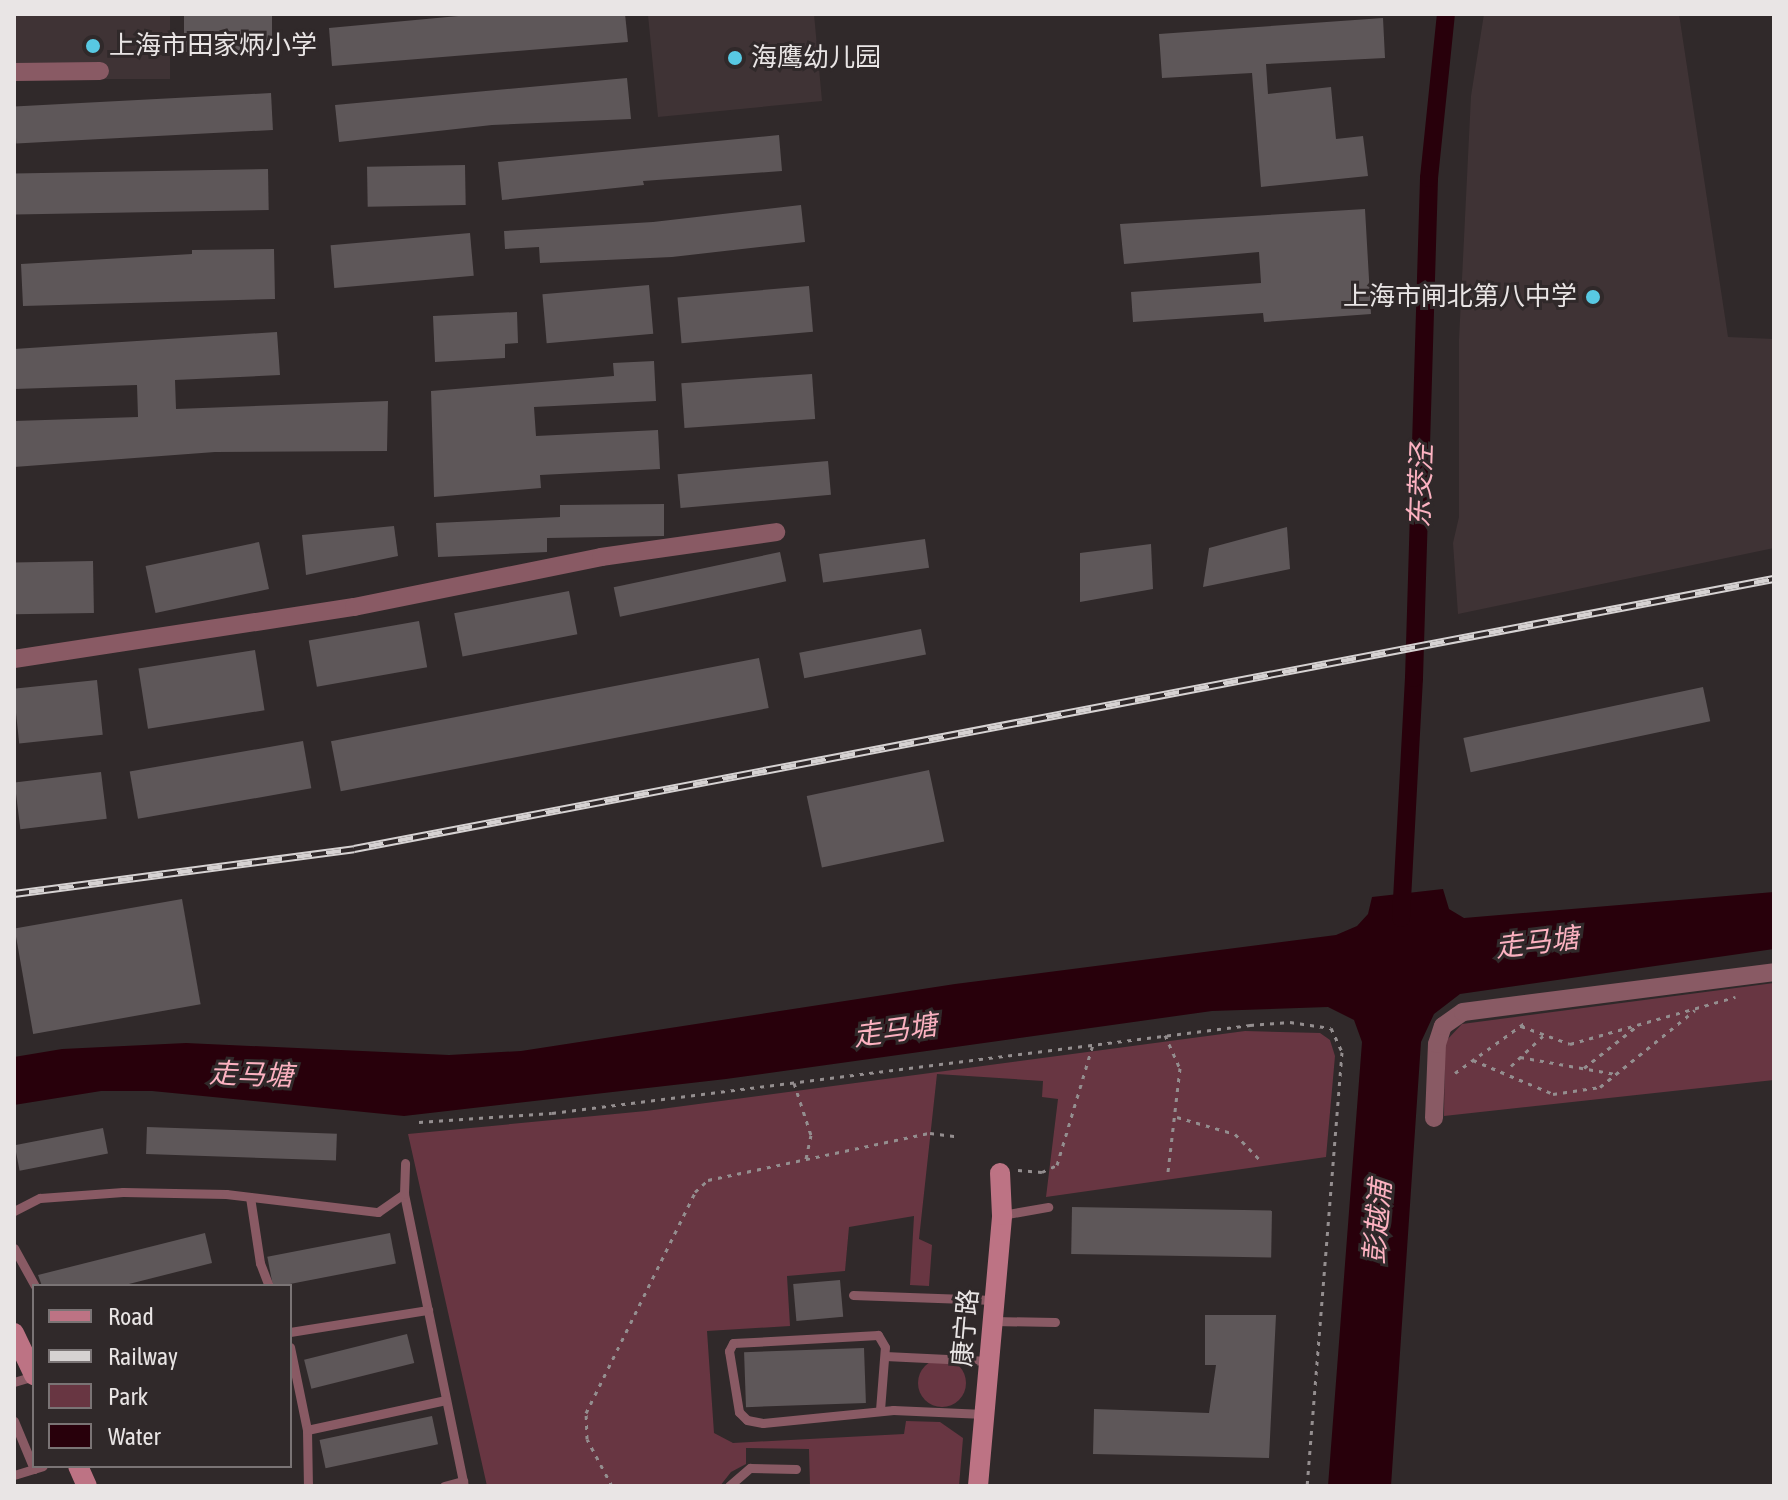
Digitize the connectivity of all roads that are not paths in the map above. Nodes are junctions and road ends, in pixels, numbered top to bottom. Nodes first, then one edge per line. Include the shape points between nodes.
1 (100, 71) dead end
2 (14, 72) edge
3 (776, 532) dead end
4 (14, 659) edge
5 (1774, 972) edge
6 (1434, 1118) dead end
7 (405, 1163) dead end
8 (1000, 1173) road end
9 (404, 1194) junction
10 (250, 1197) junction
11 (1048, 1207) dead end
12 (14, 1211) edge
13 (1002, 1215) junction
14 (14, 1248) edge
15 (34, 1284) edge
16 (268, 1284) edge
17 (853, 1295) dead end
18 (994, 1300) junction
19 (428, 1310) junction
20 (993, 1321) junction
21 (1055, 1322) dead end
22 (292, 1332) edge
23 (14, 1333) edge
24 (885, 1356) junction
25 (292, 1357) edge
26 (990, 1361) junction
27 (32, 1371) edge
28 (446, 1400) junction
29 (880, 1410) junction
30 (984, 1414) junction
31 (14, 1421) edge
32 (307, 1430) junction
33 (32, 1456) edge
34 (35, 1468) edge
35 (796, 1469) dead end
36 (14, 1475) edge
37 (464, 1484) edge
38 (308, 1486) edge
39 (444, 1486) edge
40 (729, 1486) edge
41 (978, 1486) edge

1 - 2 street
3 - 4 street via 601,557 354,607
5 - 6 street via 1453,1017 1437,1044
7 - 9 lane
8 - 13 street, 康宁路
9 - 10 lane via 378,1212
9 - 19 lane
10 - 12 lane via 123,1192 40,1198
10 - 16 lane
11 - 13 lane
13 - 18 street, 康宁路
14 - 15 lane
17 - 18 lane
18 - 20 street, 康宁路
19 - 22 lane
19 - 28 lane
20 - 21 lane
20 - 26 street, 康宁路
23 - 27 street
24 - 26 lane
24 - 29 lane
24 - 29 lane via 883,1340 871,1333 743,1340 729,1351 739,1412 747,1420 763,1423
25 - 32 lane
26 - 30 street, 康宁路
28 - 32 lane
28 - 37 lane
29 - 30 lane
30 - 41 street, 康宁路
31 - 33 lane
32 - 38 lane
34 - 36 lane
35 - 40 lane via 750,1468
37 - 39 lane

